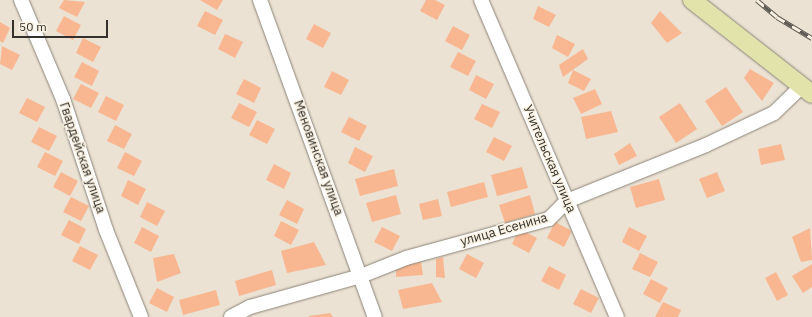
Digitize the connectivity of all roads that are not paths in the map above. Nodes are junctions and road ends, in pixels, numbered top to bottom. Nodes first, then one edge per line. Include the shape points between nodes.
1 (21, 0) edge
2 (260, 0) edge
3 (481, 0) edge
4 (692, 0) edge
5 (807, 90) edge
6 (567, 201) junction
7 (361, 276) junction
8 (141, 317) edge
9 (231, 317) edge
10 (375, 317) edge
11 (617, 317) edge

1 - 8 street, Гвардейская улица via 63,99 106,230
2 - 7 street, Меновинская улица
3 - 6 street, Учительская улица
4 - 5 main road
5 - 6 street, улица Есенина via 774,113 706,145
6 - 7 street, улица Есенина via 550,219 406,258
6 - 11 street, Учительская улица
7 - 9 street, улица Есенина via 250,307
7 - 10 street, Меновинская улица

